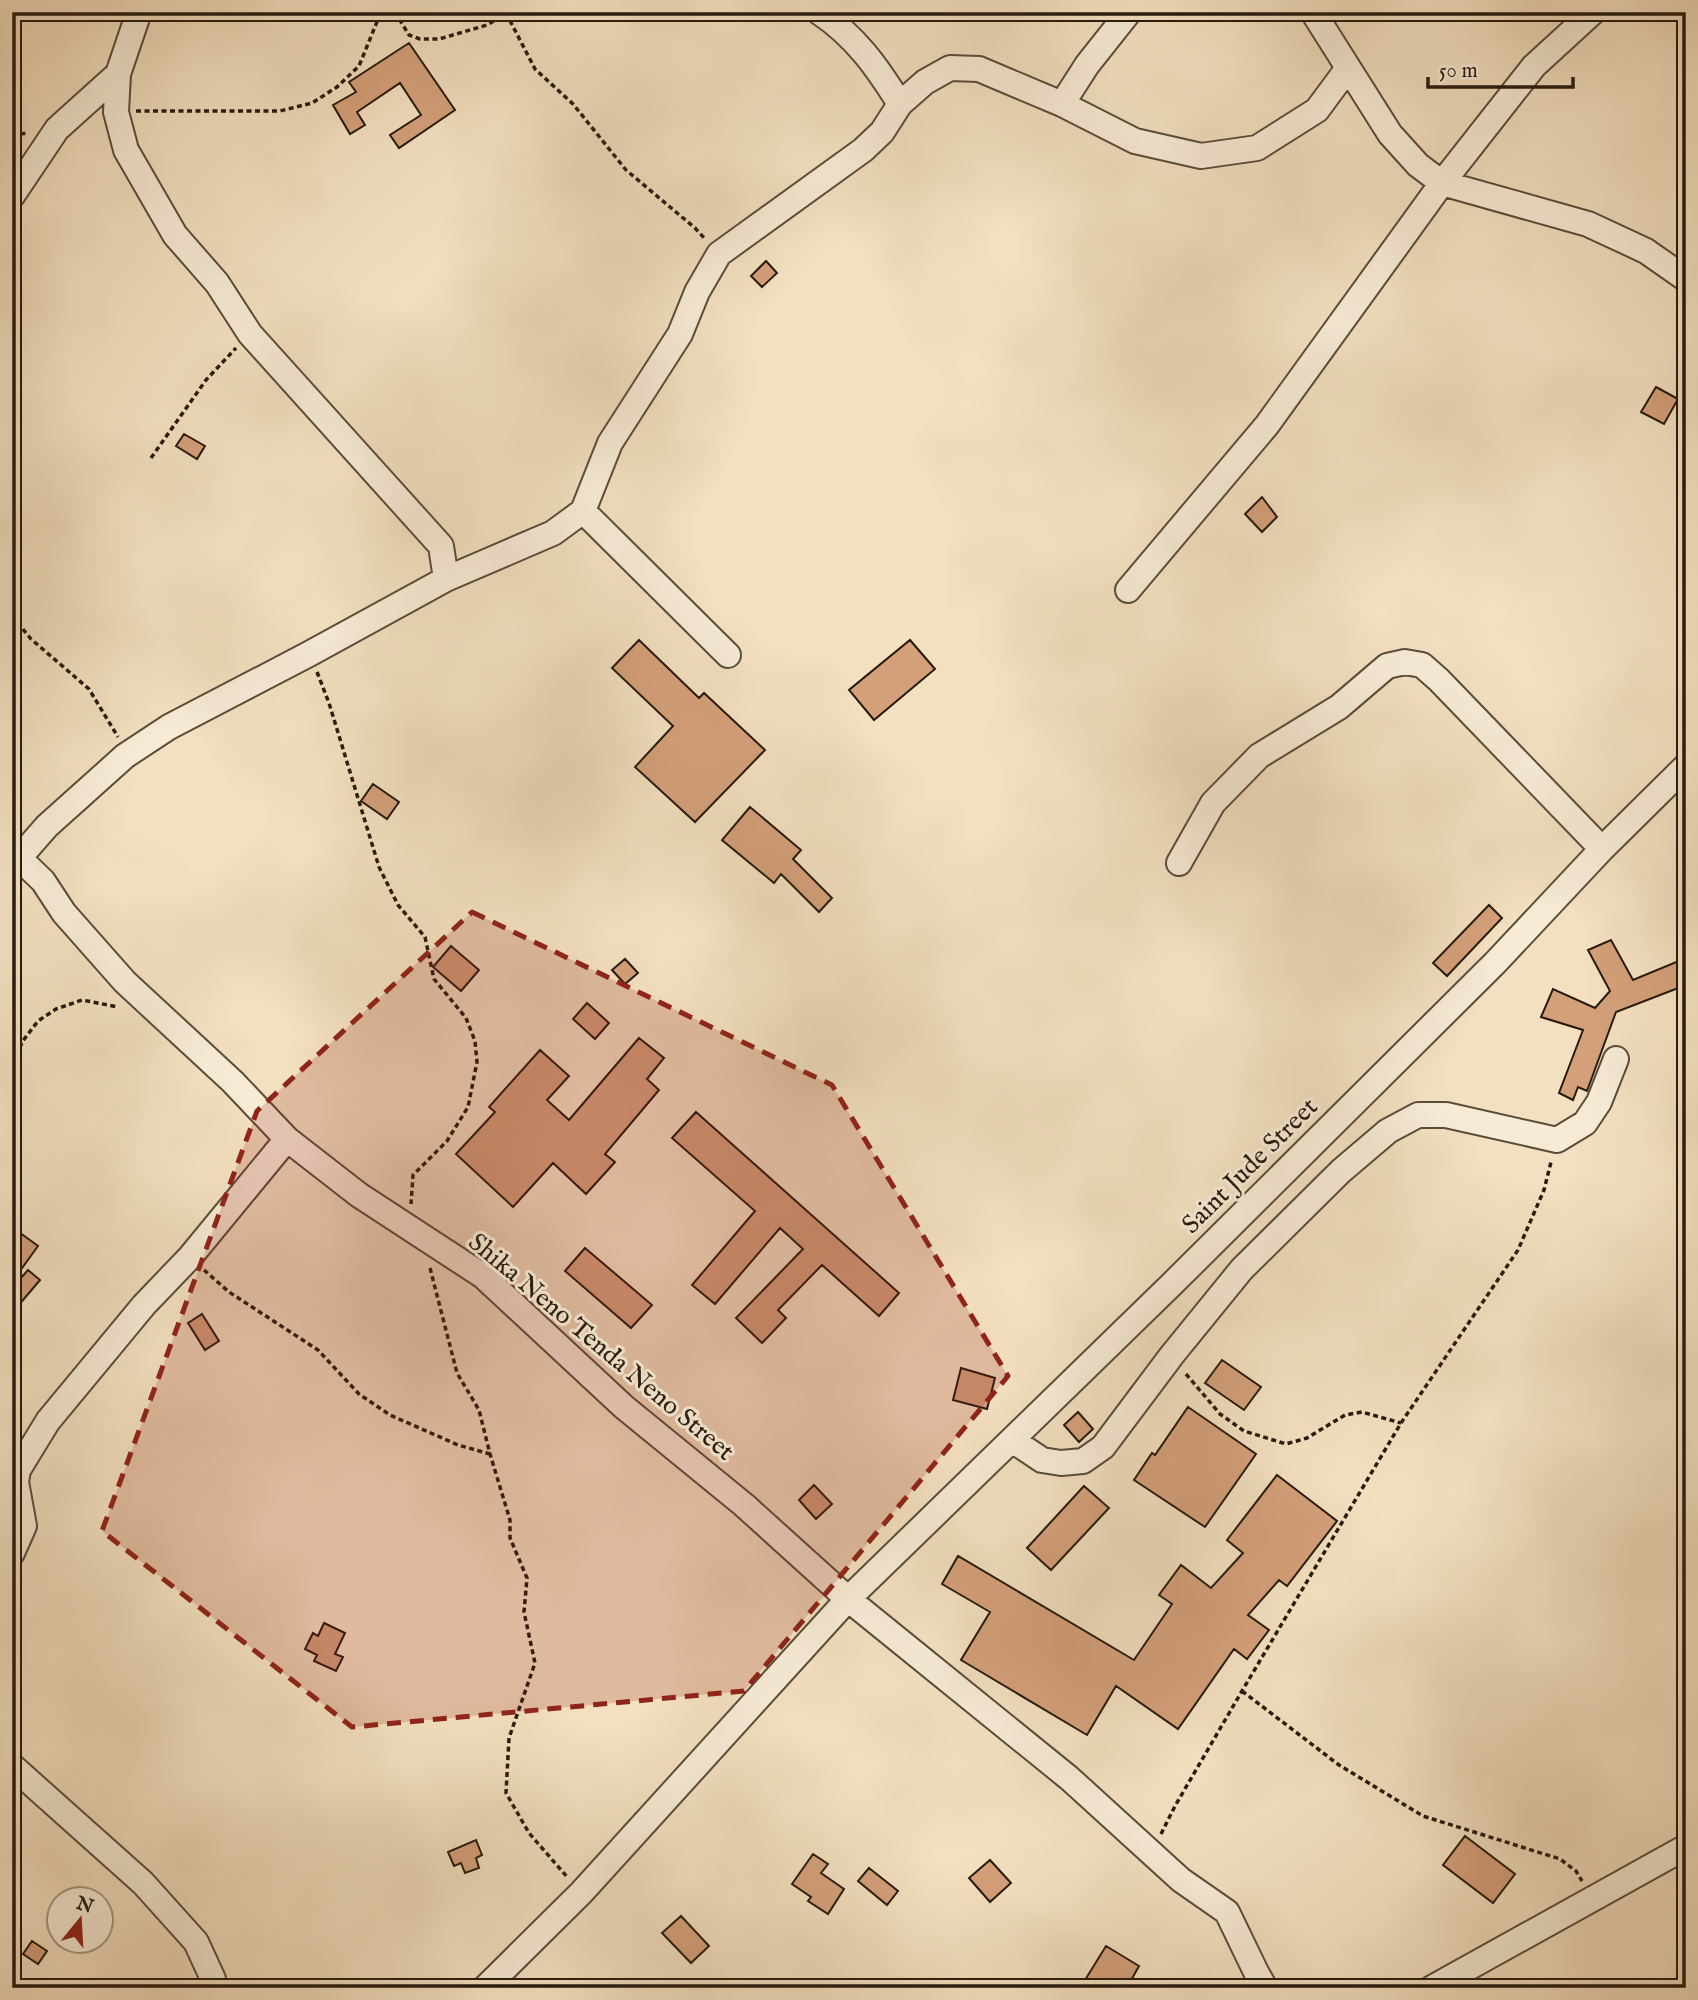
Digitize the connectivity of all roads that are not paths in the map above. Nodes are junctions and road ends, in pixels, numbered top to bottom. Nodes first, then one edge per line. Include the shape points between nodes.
1 (139, 12) edge
2 (819, 12) edge
3 (1129, 12) edge
4 (1313, 12) edge
5 (1593, 12) edge
6 (1348, 68) junction
7 (118, 74) junction
8 (900, 104) junction
9 (1062, 104) junction
10 (1442, 183) junction
11 (12, 196) edge
12 (1686, 279) edge
13 (583, 511) junction
14 (446, 579) junction
15 (1128, 590) dead end
16 (728, 655) dead end
17 (1686, 766) edge
18 (1602, 849) junction
19 (16, 853) edge
20 (1179, 863) dead end
21 (1616, 1059) dead end
22 (287, 1139) junction
23 (1012, 1440) junction
24 (18, 1525) edge
25 (12, 1553) edge
26 (848, 1599) junction
27 (12, 1766) edge
28 (1686, 1847) edge
29 (212, 1988) edge
30 (485, 1988) edge
31 (1265, 1988) edge
32 (1432, 1988) edge

1 - 7 street
2 - 8 street via 855,40
3 - 9 street
4 - 6 street
5 - 10 street via 1534,66
6 - 9 street via 1317,110 1257,148 1201,156 1135,141
6 - 10 street via 1390,134
7 - 11 street via 57,129
7 - 14 street via 116,111 126,149 174,235 217,283 250,334 441,546
8 - 9 street via 950,68 979,69
8 - 13 street via 882,132 863,150 719,254 680,334 610,443
10 - 12 street via 1588,224 1646,251
10 - 15 street via 1267,425
13 - 14 street via 553,533
13 - 16 street
14 - 19 street via 169,727 125,756
17 - 18 street, Saint Jude Street
18 - 20 street via 1438,680 1422,665 1405,662 1387,666 1339,707 1259,756 1213,803
18 - 23 street, Saint Jude Street via 1495,963
19 - 22 street, Shika Neno Tenda Neno Street via 125,982
21 - 23 street via 1585,1124 1557,1140 1446,1115 1418,1115 1388,1131 1242,1269 1103,1447 1083,1461 1061,1463 1042,1460
22 - 24 street via 48,1421 18,1470
22 - 26 street, Shika Neno Tenda Neno Street via 359,1195 483,1276 624,1407 744,1505
23 - 26 street, Saint Jude Street
24 - 25 street
26 - 30 street, Saint Jude Street via 581,1893
26 - 31 street, Shika Neno Tenda Neno Street via 1069,1778 1181,1880 1227,1912
27 - 29 street via 143,1883 196,1942 213,1979
28 - 32 street

